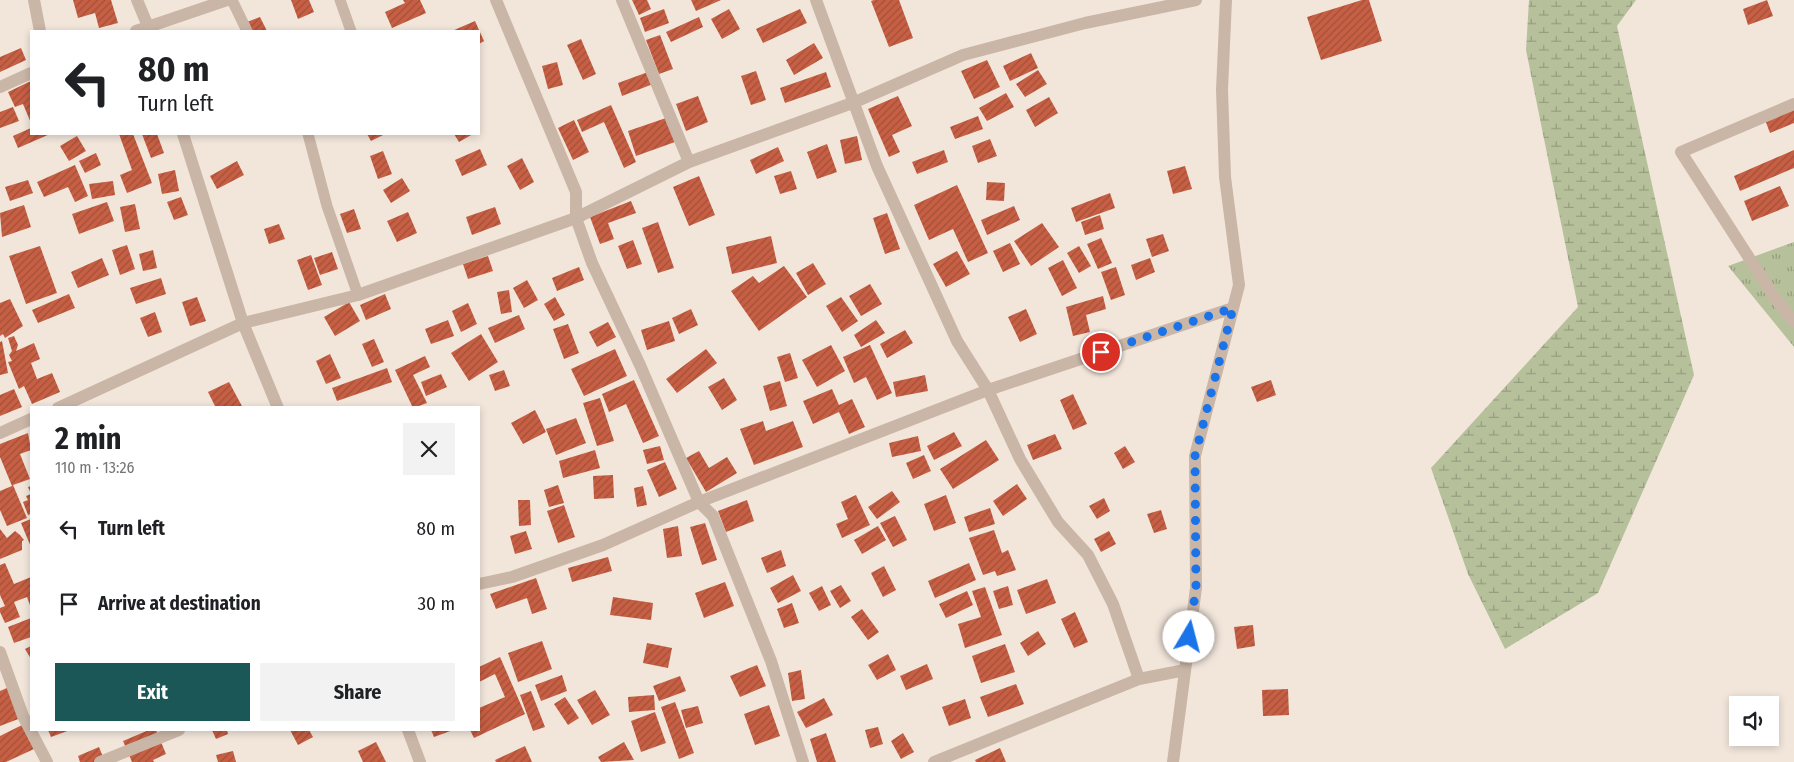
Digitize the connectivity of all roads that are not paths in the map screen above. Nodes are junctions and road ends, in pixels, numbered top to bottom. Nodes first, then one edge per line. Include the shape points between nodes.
1 (34, 0) edge
2 (137, 0) edge
3 (227, 0) edge
4 (232, 0) edge
5 (340, 0) edge
6 (496, 0) edge
7 (622, 0) edge
8 (816, 0) edge
9 (1196, 0) edge
10 (1226, 0) edge
11 (150, 29) edge
12 (40, 30) edge
13 (247, 30) edge
14 (351, 30) edge
15 (30, 72) edge
16 (0, 87) edge
17 (855, 102) junction
18 (1794, 104) edge
19 (183, 135) edge
20 (308, 135) edge
21 (689, 162) junction
22 (576, 218) junction
23 (358, 295) junction
24 (1233, 308) junction
25 (1794, 322) edge
26 (243, 324) junction
27 (988, 390) junction
28 (62, 406) edge
29 (277, 406) edge
30 (30, 419) edge
31 (0, 433) edge
32 (699, 502) junction
33 (480, 584) edge
34 (0, 652) edge
35 (1184, 670) junction
36 (1139, 679) junction
37 (30, 729) edge
38 (31, 731) edge
39 (177, 731) edge
40 (408, 731) edge
41 (47, 762) edge
42 (100, 762) edge
43 (420, 762) edge
44 (803, 762) edge
45 (934, 762) edge
46 (1173, 762) edge

1 - 12 street
2 - 11 street
3 - 11 street
4 - 13 lane
5 - 14 lane
6 - 22 street via 576,192
7 - 21 street
8 - 17 street
9 - 17 street via 1085,23 963,55
10 - 24 street via 1222,90 1225,177 1239,284
15 - 16 street
17 - 21 street
17 - 27 street via 877,166 953,332
18 - 25 street via 1682,152 1773,295
19 - 26 street
20 - 23 lane via 327,206
21 - 22 street
22 - 23 street
22 - 32 street via 592,263 640,364
23 - 26 street
24 - 27 street
24 - 35 street via 1195,456 1196,588
26 - 28 street
26 - 29 street
27 - 32 street
27 - 36 street via 1020,459 1058,522 1088,555 1113,604
30 - 31 street
32 - 33 street via 603,545 512,578
32 - 44 street via 713,516 768,652
34 - 37 street
35 - 36 street
35 - 46 street
36 - 45 street
38 - 41 street
39 - 42 street
40 - 43 street

